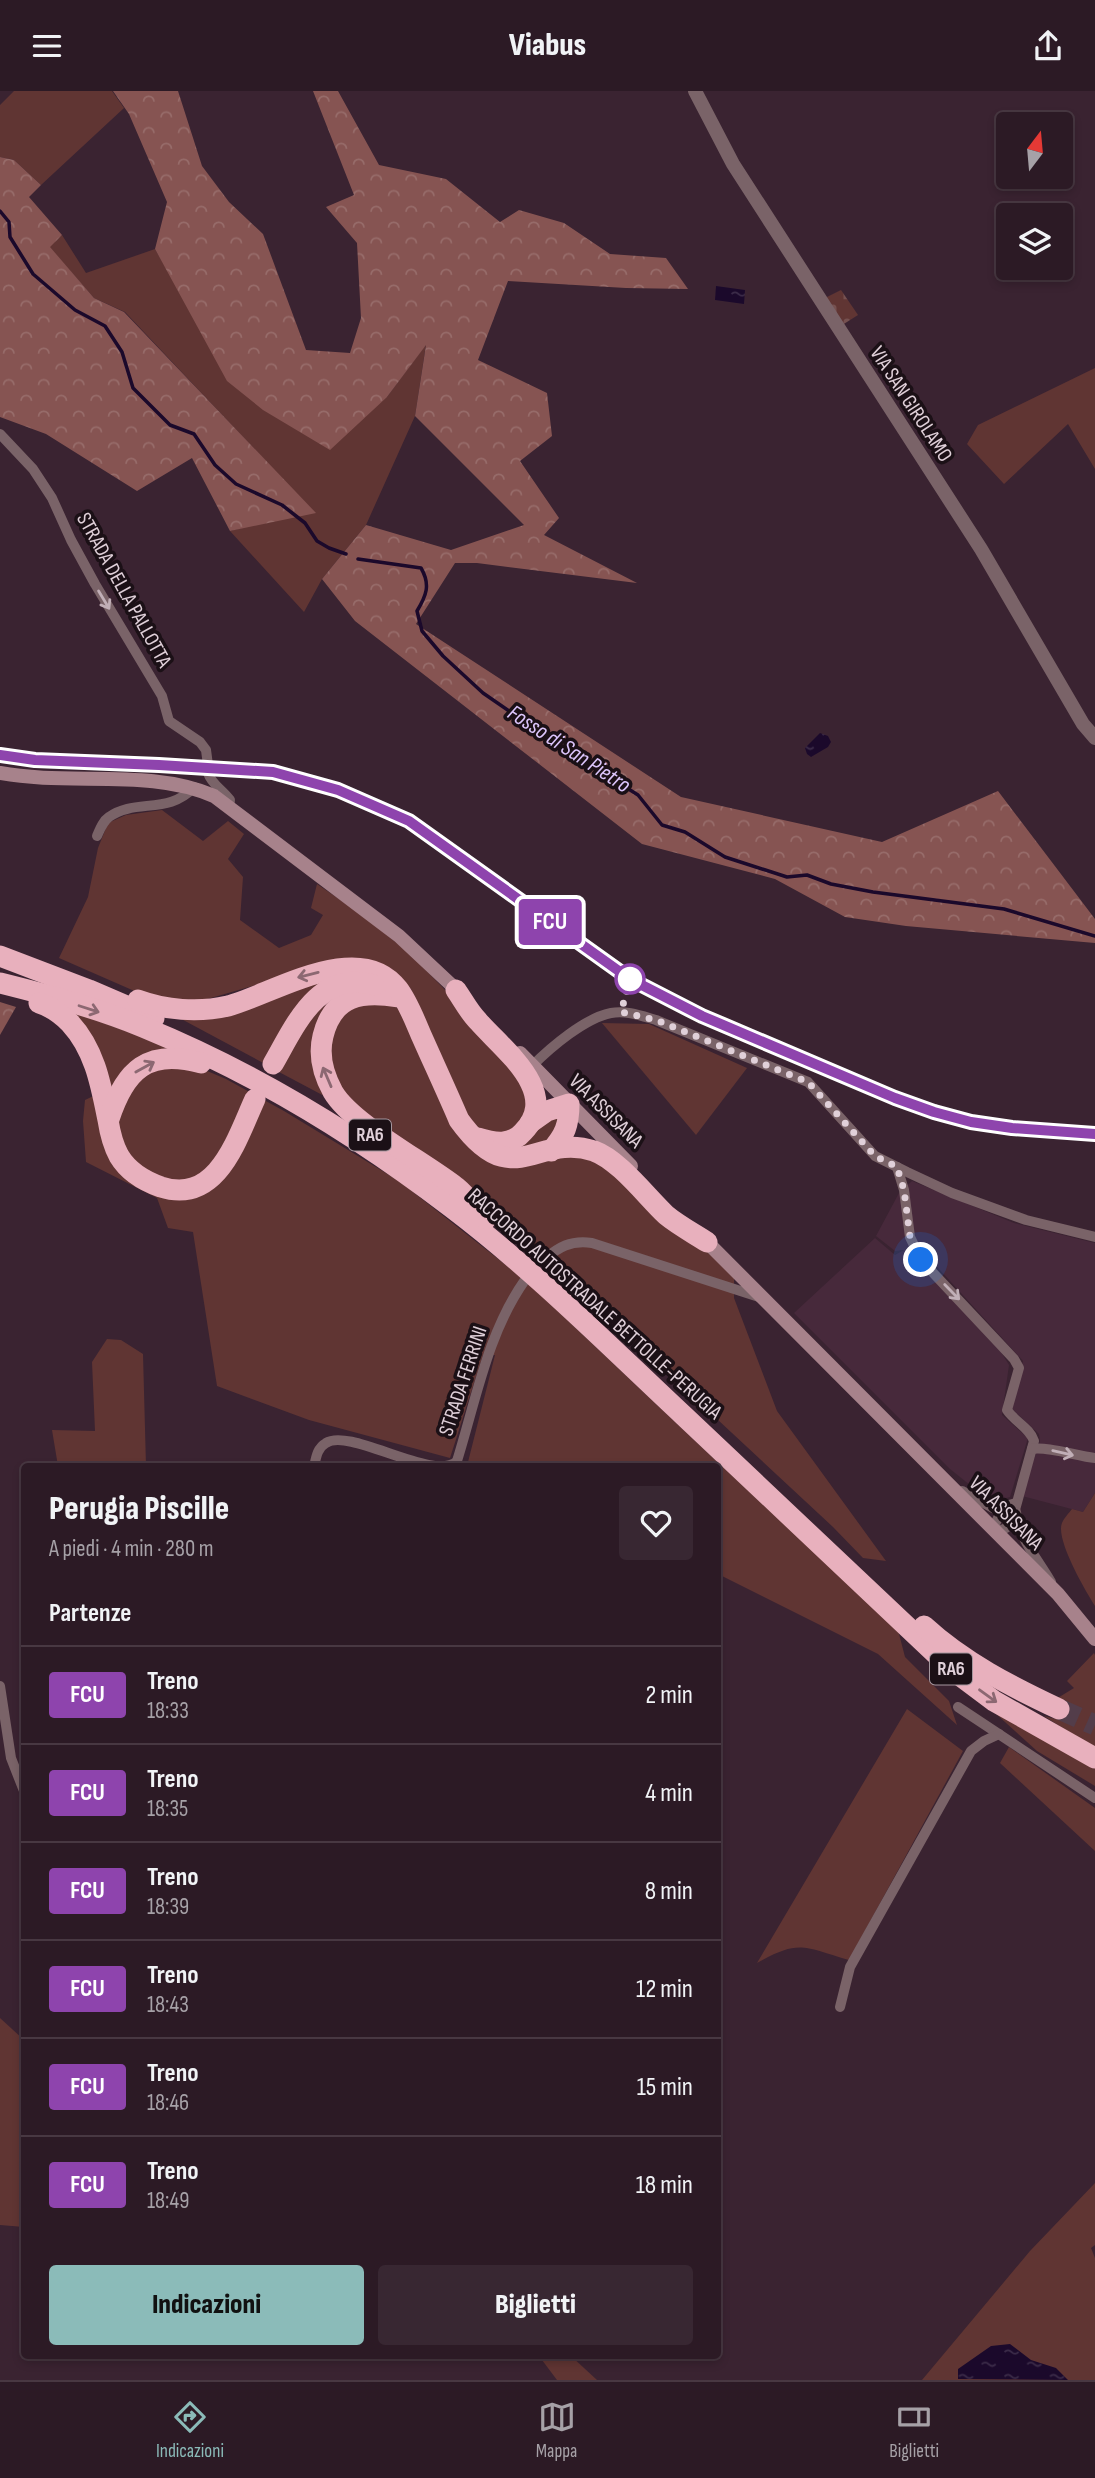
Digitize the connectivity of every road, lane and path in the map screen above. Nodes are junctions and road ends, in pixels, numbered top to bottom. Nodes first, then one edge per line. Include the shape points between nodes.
1 (695, 91) edge
2 (0, 434) edge
3 (1095, 738) edge
4 (0, 773) edge
5 (194, 787) junction
6 (229, 807) junction
7 (97, 836) dead end
8 (0, 955) edge
9 (0, 983) edge
10 (456, 990) junction
11 (0, 992) edge
12 (403, 1002) junction
13 (273, 1064) dead end
14 (532, 1066) junction
15 (255, 1099) dead end
16 (569, 1104) junction
17 (108, 1121) junction
18 (530, 1123) junction
19 (341, 1131) junction
20 (470, 1136) junction
21 (551, 1151) junction
22 (897, 1167) junction
23 (486, 1219) junction
24 (1095, 1237) edge
25 (707, 1242) junction
26 (543, 1260) dead end
27 (525, 1280) dead end
28 (765, 1300) junction
29 (680, 1405) junction
30 (1032, 1449) junction
31 (1095, 1458) edge
32 (315, 1463) edge
33 (424, 1463) edge
34 (455, 1463) edge
35 (932, 1469) junction
36 (1016, 1503) junction
37 (994, 1532) junction
38 (832, 1548) junction
39 (1058, 1594) junction
40 (1095, 1639) edge
41 (0, 1686) edge
42 (958, 1707) dead end
43 (1059, 1709) tunnel mouth
44 (999, 1734) junction
45 (1095, 1758) edge
46 (21, 1783) edge
47 (1095, 1798) edge
48 (840, 2007) dead end

1 - 3 street, VIA SAN GIROLAMO via 733,164 981,549
2 -> 6 street, STRADA DELLA PALLOTTA via 33,469 52,498 71,540 156,686 169,721 200,741 206,750 211,783 224,791
4 - 5 main road, VIA ASSISANA
5 - 6 main road, VIA ASSISANA
5 - 7 street via 173,803 110,816
6 - 10 main road, VIA ASSISANA via 399,936
12 -> 8 highway via 399,990 379,973 350,969 299,977 227,1006 154,1006 25,958
8 - 23 highway, RA6 via 149,1015 291,1087 415,1165
9 -> 19 highway, RACCORDO AUTOSTRADALE BETTOLLE-PERUGIA / RA6 via 141,1026 200,1052
10 - 14 main road, VIA ASSISANA
10 - 18 highway via 476,1020 530,1079 535,1107
11 - 17 highway via 46,1005 61,1014 86,1042
12 - 13 highway via 368,984 335,986 312,1002
12 - 20 highway
23 -> 12 highway via 458,1189 345,1108 321,1065 324,1030 343,1002 368,995
14 - 16 main road, VIA ASSISANA
14 - 22 street via 575,1030 609,1013 635,1014 808,1082 875,1156
15 - 17 highway via 226,1161 214,1177 193,1187 170,1189 147,1182 132,1171 120,1157
16 - 18 highway
16 - 21 highway via 569,1123
16 - 25 main road, VIA ASSISANA
17 -> 19 highway via 117,1093 141,1066 180,1057 201,1062
18 - 20 highway via 512,1141 490,1142
19 - 29 highway, RACCORDO AUTOSTRADALE BETTOLLE-PERUGIA / RA6 via 453,1208
20 - 21 highway via 501,1157 517,1159
21 - 25 highway via 571,1147 610,1160 668,1217
22 - 24 street via 1026,1220
22 -> 30 street via 910,1237 921,1260 1019,1368 1007,1410 1031,1433
23 - 29 highway, RA6 via 527,1253
25 - 28 main road, VIA ASSISANA
26 - 28 street via 561,1245 592,1243
27 - 34 street, STRADA FERRINI via 510,1301 494,1340
28 - 35 main road, VIA ASSISANA
29 - 38 highway, RA6
30 -> 31 street
30 - 36 street
32 - 33 street, STRADA FERRINI via 317,1452 332,1441
35 - 36 street via 995,1509
35 - 37 main road, VIA ASSISANA
36 - 37 street via 1010,1523
36 - 39 street via 1022,1534
37 - 39 main road, VIA ASSISANA
38 - 43 highway, RA6 via 934,1635 1007,1683
38 -> 45 highway, RA6 via 954,1671 994,1701
39 - 40 main road, VIA ASSISANA
41 - 46 street via 11,1758
42 - 44 street
44 - 47 street
44 - 48 street via 971,1751 850,1967

